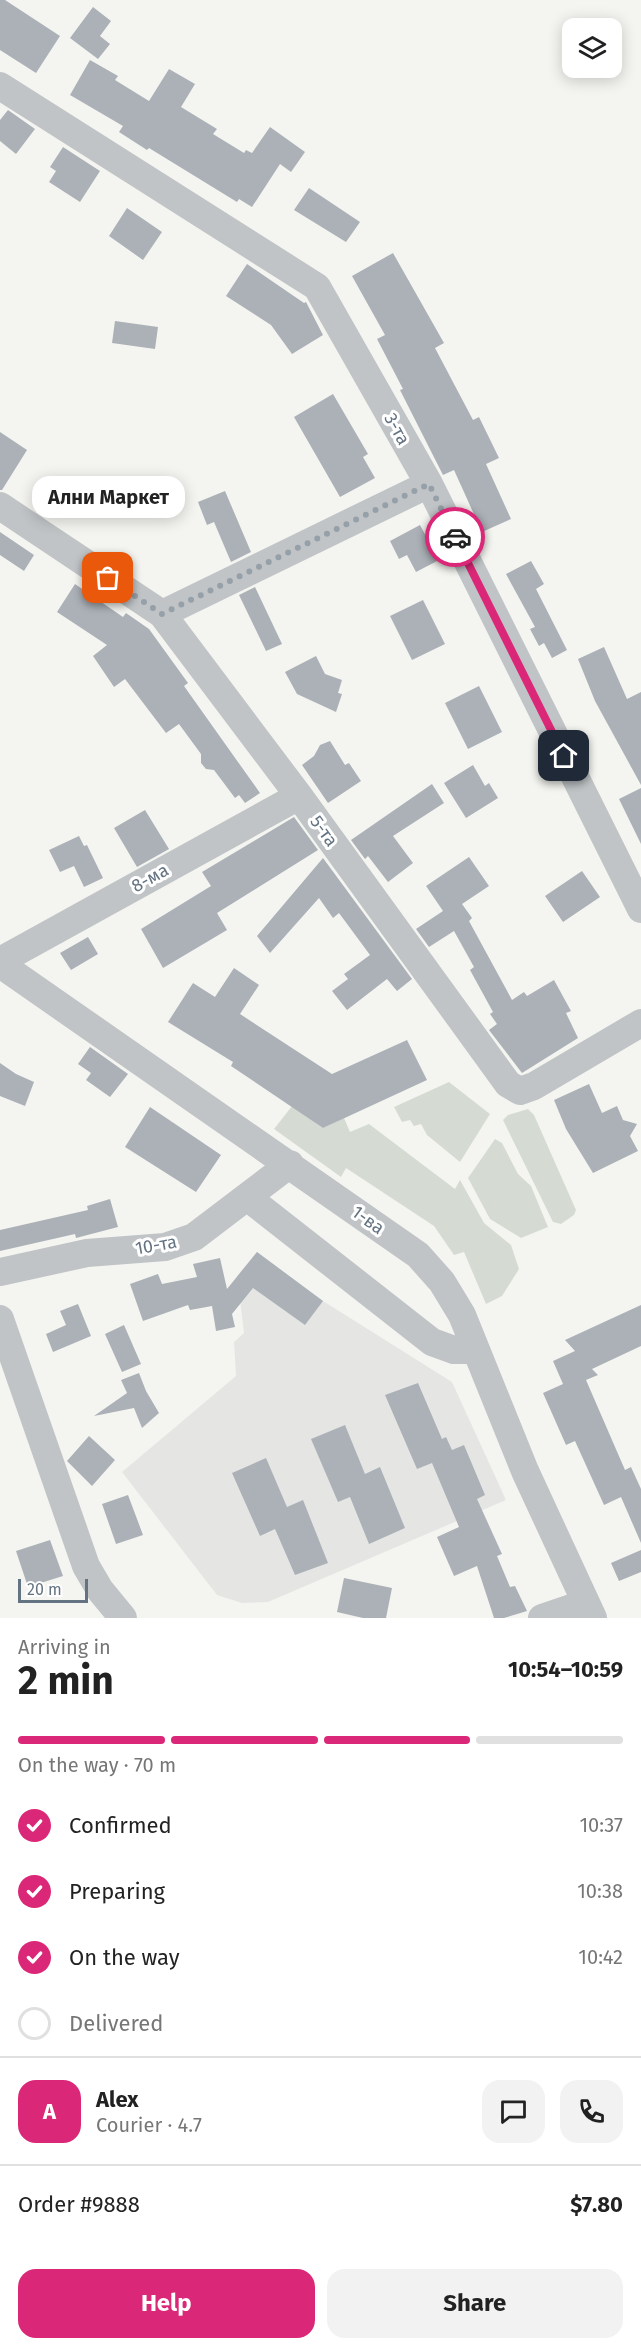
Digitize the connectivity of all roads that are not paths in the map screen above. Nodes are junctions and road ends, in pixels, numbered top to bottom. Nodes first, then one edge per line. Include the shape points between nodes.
1 (0, 86) edge
2 (429, 484) junction
3 (0, 506) edge
4 (162, 614) junction
5 (299, 796) junction
6 (641, 909) edge
7 (0, 962) edge
8 (641, 1023) edge
9 (290, 1164) junction
10 (247, 1197) junction
11 (0, 1272) edge
12 (0, 1318) edge
13 (476, 1350) junction
14 (10, 1384) edge
15 (590, 1611) edge
16 (123, 1618) edge
17 (542, 1618) edge

1 - 2 street, 3-та via 317,287
2 - 4 street
2 - 6 street, 3-та
3 - 4 street, 5-та
4 - 5 street, 5-та
5 - 7 street, 8-ма
5 - 8 street, 5-та via 508,1084 520,1090 534,1086
7 - 9 street, 1-ва
9 - 10 street, 10-та
9 - 13 street, 1-ва via 418,1255 442,1282 462,1315
10 - 11 street, 10-та via 194,1237 165,1247 87,1253
10 - 13 street via 432,1342 454,1350
12 - 14 street
13 - 15 street, 1-ва via 525,1471
14 - 16 street via 86,1566
15 - 17 street

